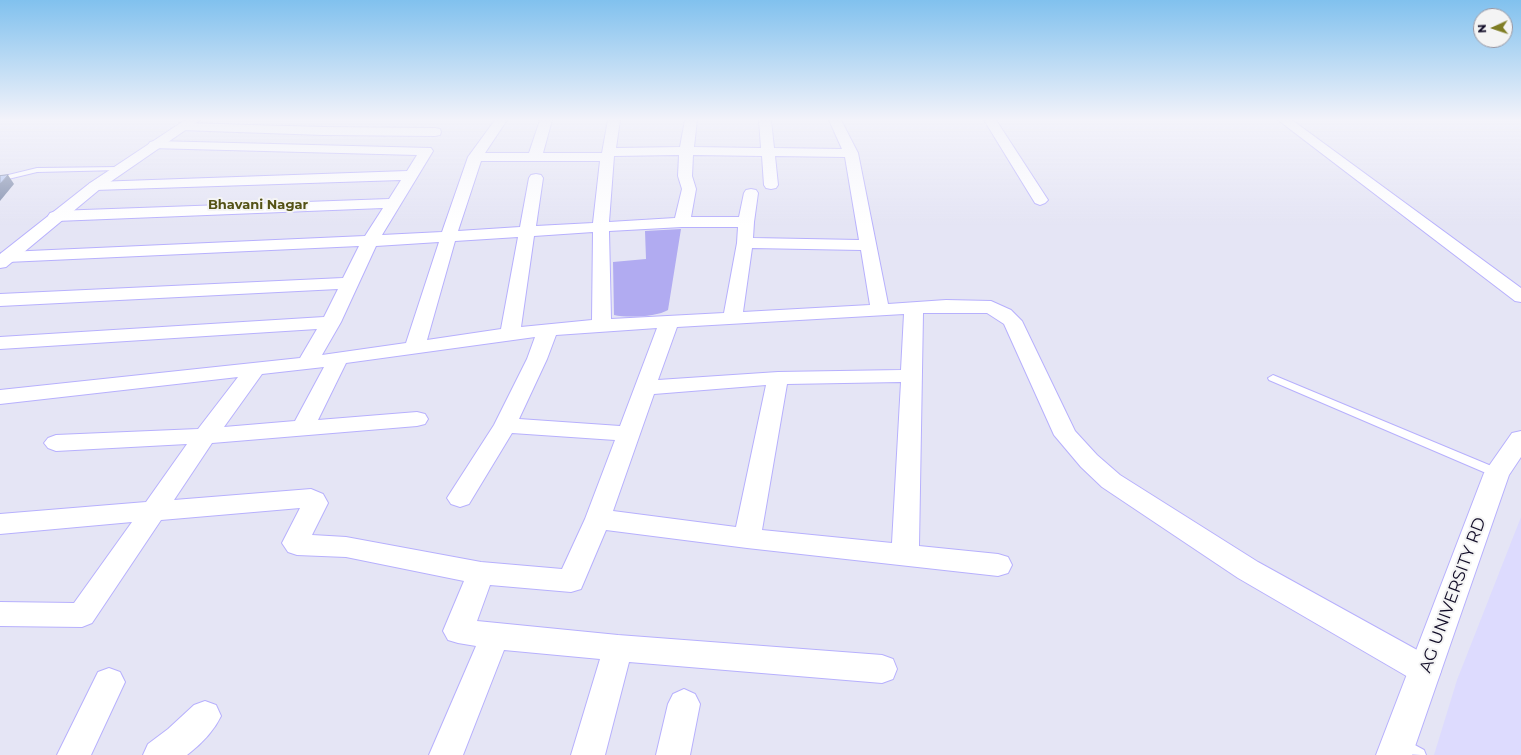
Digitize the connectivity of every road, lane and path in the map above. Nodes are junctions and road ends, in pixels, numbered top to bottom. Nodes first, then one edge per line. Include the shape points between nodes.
1 (140, 155) edge
2 (423, 155) edge
3 (599, 155) edge
4 (608, 155) edge
5 (687, 155) edge
6 (768, 155) edge
7 (851, 155) edge
8 (1012, 155) edge
9 (1331, 155) edge
10 (475, 157) joint
11 (535, 157) joint
12 (119, 169) junction
13 (412, 174) junction
14 (536, 178) dead end
15 (0, 179) edge
16 (770, 185) dead end
17 (95, 186) junction
18 (751, 193) dead end
19 (1040, 200) dead end
20 (393, 203) junction
21 (56, 216) junction
22 (682, 222) junction
23 (746, 222) junction
24 (601, 226) junction
25 (528, 230) junction
26 (449, 235) junction
27 (370, 241) junction
28 (745, 242) junction
29 (868, 245) junction
30 (3, 260) edge
31 (349, 283) junction
32 (1521, 297) edge
33 (0, 300) edge
34 (914, 307) junction
35 (880, 310) junction
36 (732, 319) junction
37 (669, 321) junction
38 (331, 322) junction
39 (602, 325) junction
40 (548, 330) junction
41 (510, 334) junction
42 (0, 342) edge
43 (415, 347) junction
44 (339, 358) junction
45 (307, 363) junction
46 (256, 368) junction
47 (911, 376) junction
48 (778, 378) junction
49 (1273, 378) dead end
50 (645, 388) junction
51 (0, 397) edge
52 (417, 419) dead end
53 (505, 425) junction
54 (304, 427) junction
55 (629, 434) junction
56 (205, 436) junction
57 (1521, 438) edge
58 (56, 443) dead end
59 (1497, 473) junction
60 (460, 498) dead end
61 (154, 511) junction
62 (598, 519) junction
63 (0, 524) edge
64 (747, 538) junction
65 (906, 555) junction
66 (998, 565) dead end
67 (481, 573) junction
68 (1, 615) edge
69 (495, 636) junction
70 (618, 648) junction
71 (882, 670) dead end
72 (1426, 671) junction
73 (109, 682) dead end
74 (684, 704) dead end
75 (205, 716) dead end
76 (1403, 751) edge
77 (74, 755) edge
78 (160, 755) edge
79 (446, 755) edge
80 (588, 755) edge
81 (673, 755) edge

1 - 12 street
2 - 13 street
3 - 11 street
4 - 24 street
5 - 22 street via 685,182 690,189
6 - 16 street
7 - 29 street
8 - 19 street
9 - 32 street
10 - 11 street
10 - 26 street
12 - 15 lane via 37,170
12 - 17 street
13 - 17 street
13 - 20 street
14 - 25 street
17 - 21 street
18 - 23 street
20 - 21 street
20 - 27 street
21 - 30 street
22 - 23 street
22 - 24 street
23 - 28 street
24 - 25 street
24 - 39 street
25 - 26 street
25 - 41 street
26 - 27 street
26 - 43 street
27 - 30 street
27 - 31 street
28 - 29 street
28 - 36 street
29 - 35 street
31 - 33 street
31 - 38 street
34 - 35 street
34 - 47 street
34 - 72 street via 991,307 1004,314 1012,321 1066,435 1110,481 1248,570
35 - 36 street
36 - 37 street
37 - 39 street
37 - 50 street
38 - 42 street
38 - 45 street
39 - 40 street
40 - 41 street
40 - 53 street
41 - 43 street
43 - 44 street
44 - 45 street
44 - 54 street
45 - 46 street
46 - 51 street
46 - 56 street
47 - 48 street
47 - 65 street
48 - 50 street
48 - 64 street
49 - 59 lane
50 - 55 street
52 - 54 street
53 - 55 street
53 - 60 street
54 - 56 street
55 - 62 street
56 - 58 street
56 - 61 street
57 - 59 street, AG UNIVERSITY RD
59 - 72 street, AG UNIVERSITY RD
61 - 63 street
61 - 67 street via 311,498 315,503 295,543 297,545 346,547
61 - 68 street via 82,615
62 - 64 street
62 - 67 street via 571,581
64 - 65 street
65 - 66 street
67 - 69 street via 458,631
69 - 70 street
69 - 79 street
70 - 71 street
70 - 80 street
72 - 76 street, AG UNIVERSITY RD
73 - 77 street
74 - 81 street
75 - 78 street

